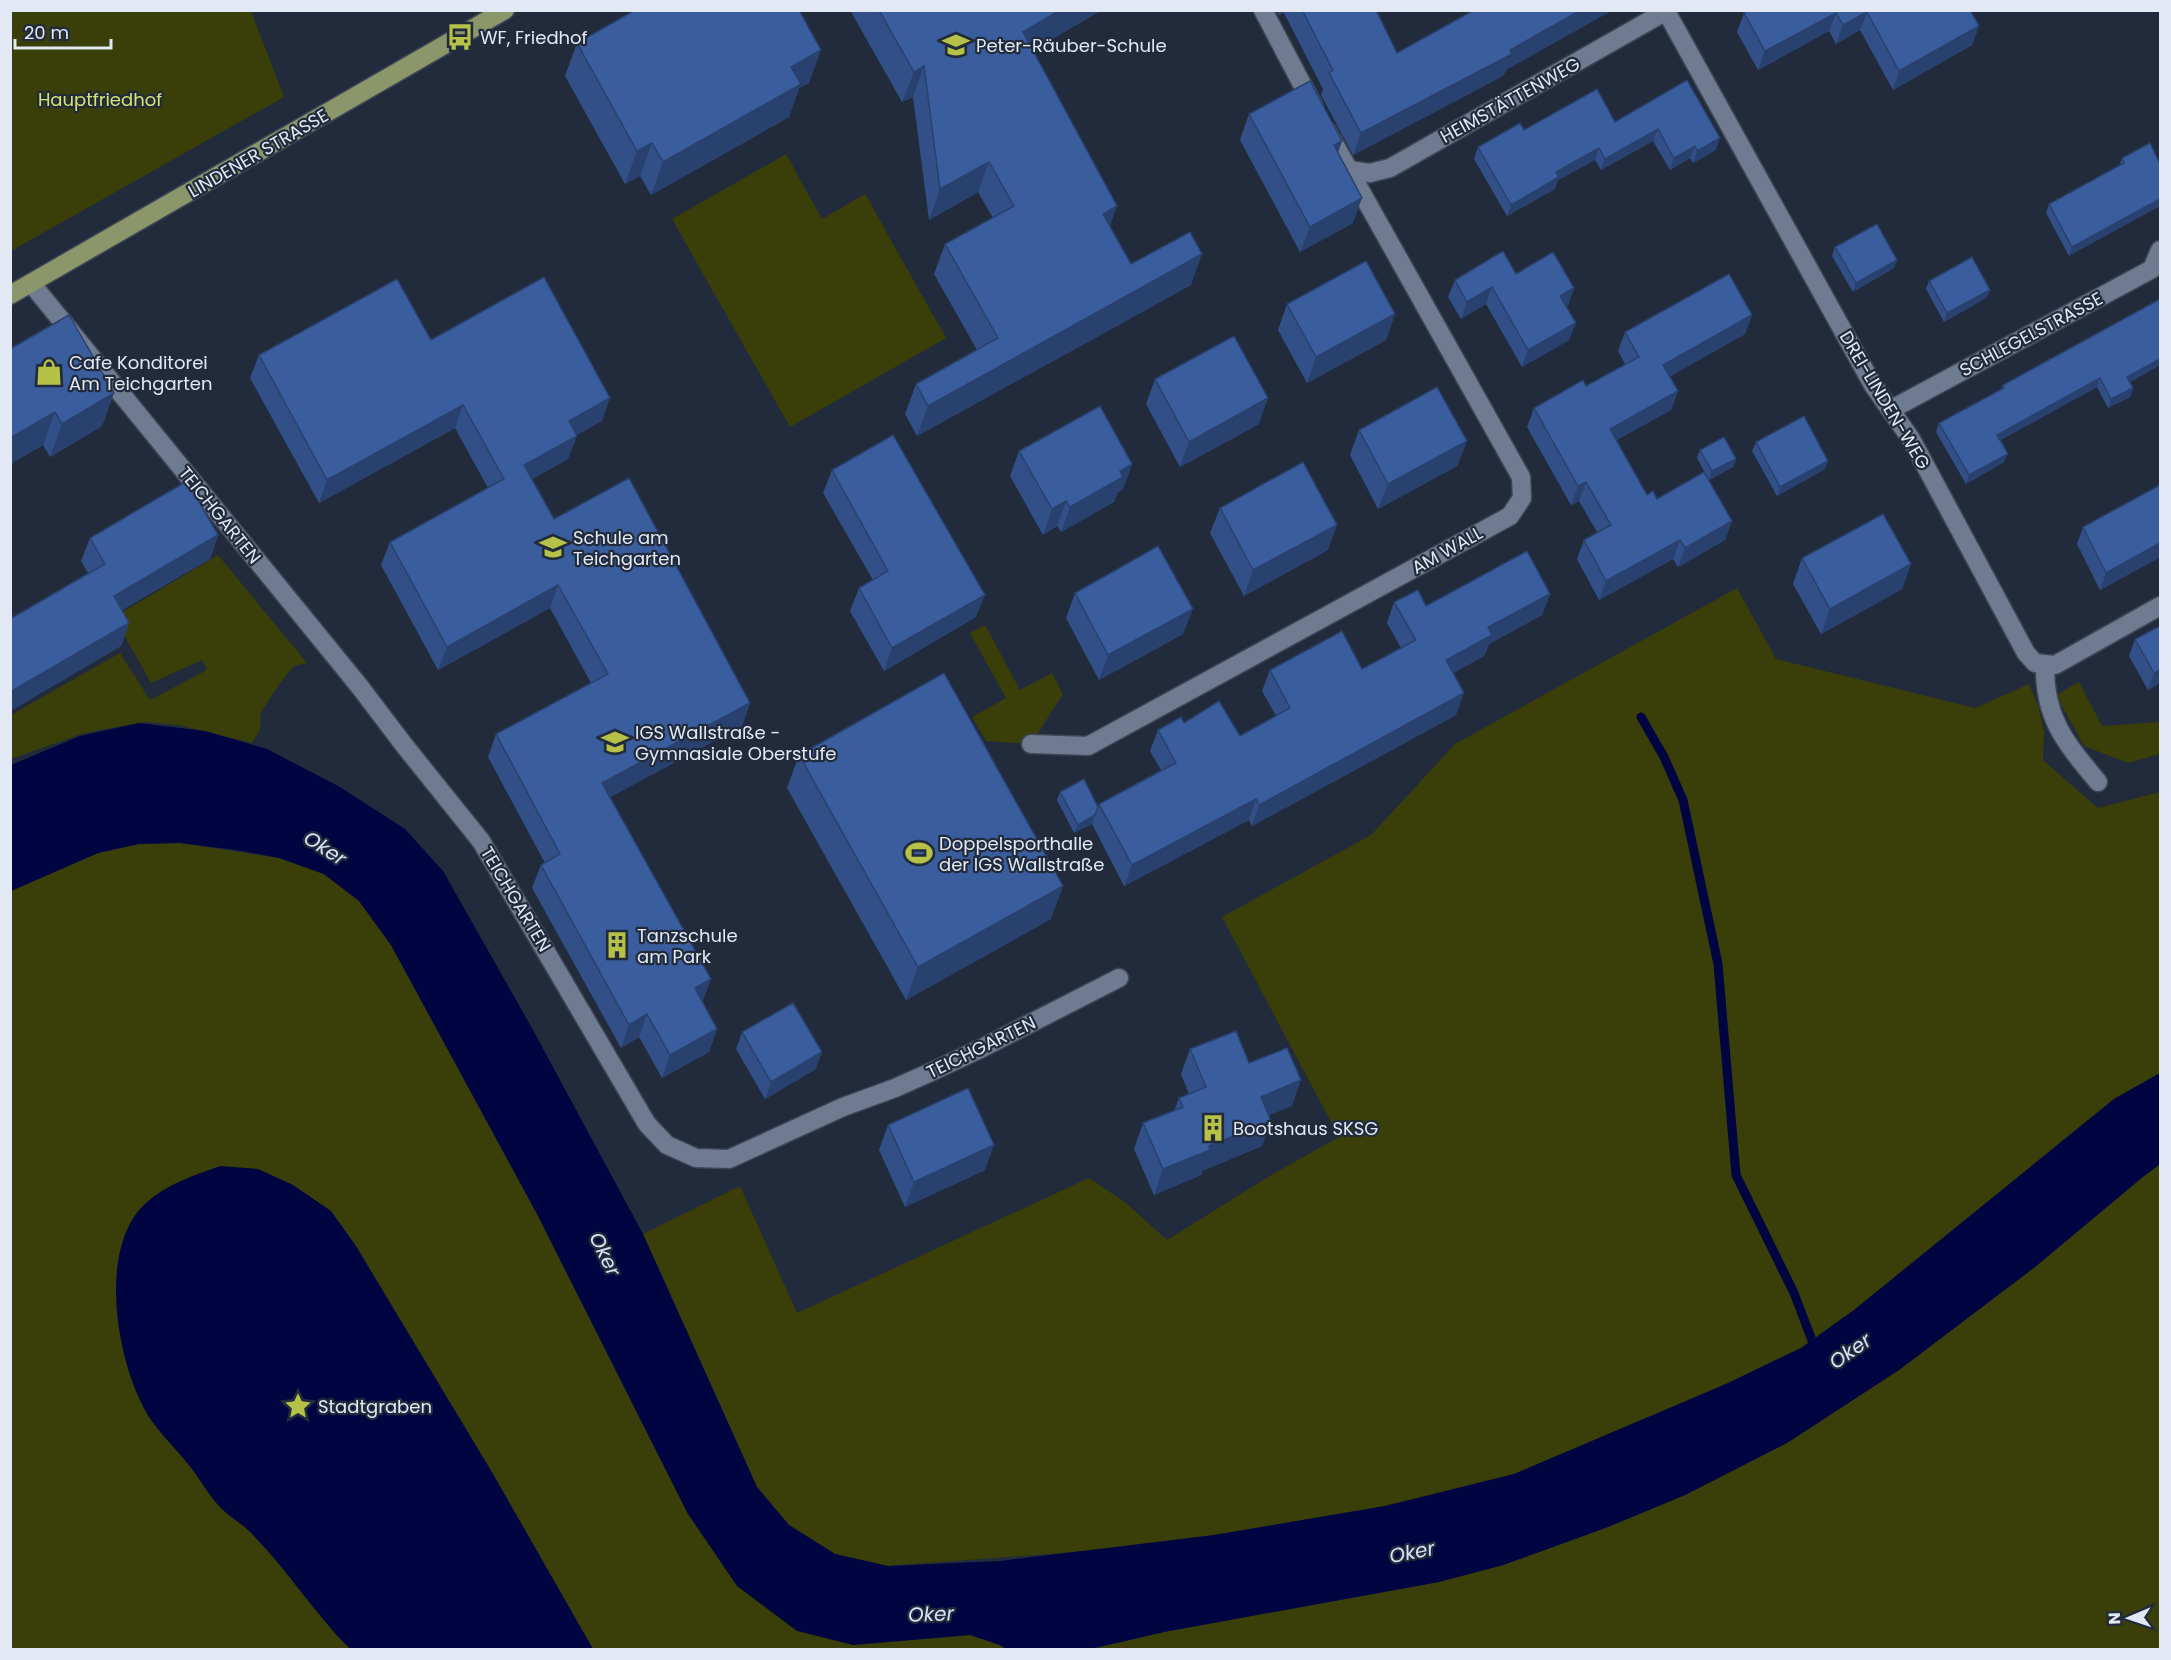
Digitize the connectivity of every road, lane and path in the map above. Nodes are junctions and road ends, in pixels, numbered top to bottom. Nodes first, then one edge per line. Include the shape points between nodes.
1 (506, 10) edge
2 (1263, 10) edge
3 (1667, 11) edge
4 (1348, 170) junction
5 (2160, 250) edge
6 (31, 283) junction
7 (10, 295) edge
8 (1892, 409) junction
9 (2160, 606) edge
10 (2045, 665) junction
11 (1030, 744) dead end
12 (2098, 782) dead end
13 (1119, 978) dead end

1 - 6 main road, LINDENER STRASSE
2 - 4 street, AM WALL
3 - 4 street, HEIMSTÄTTENWEG via 1390,168 1370,173
3 - 8 street, DREI-LINDEN-WEG via 1873,385
4 - 11 street, AM WALL via 1521,477 1522,498 1510,516 1088,746
5 - 8 street, SCHLEGELSTRASSE via 2152,269
6 - 7 main road, LINDENER STRASSE
6 - 13 street, TEICHGARTEN via 482,841 647,1124 667,1145 696,1158 729,1159 931,1072
8 - 10 street, DREI-LINDEN-WEG via 2026,653 2035,663
9 - 10 street via 2064,661
10 - 12 street via 2044,684 2062,737

